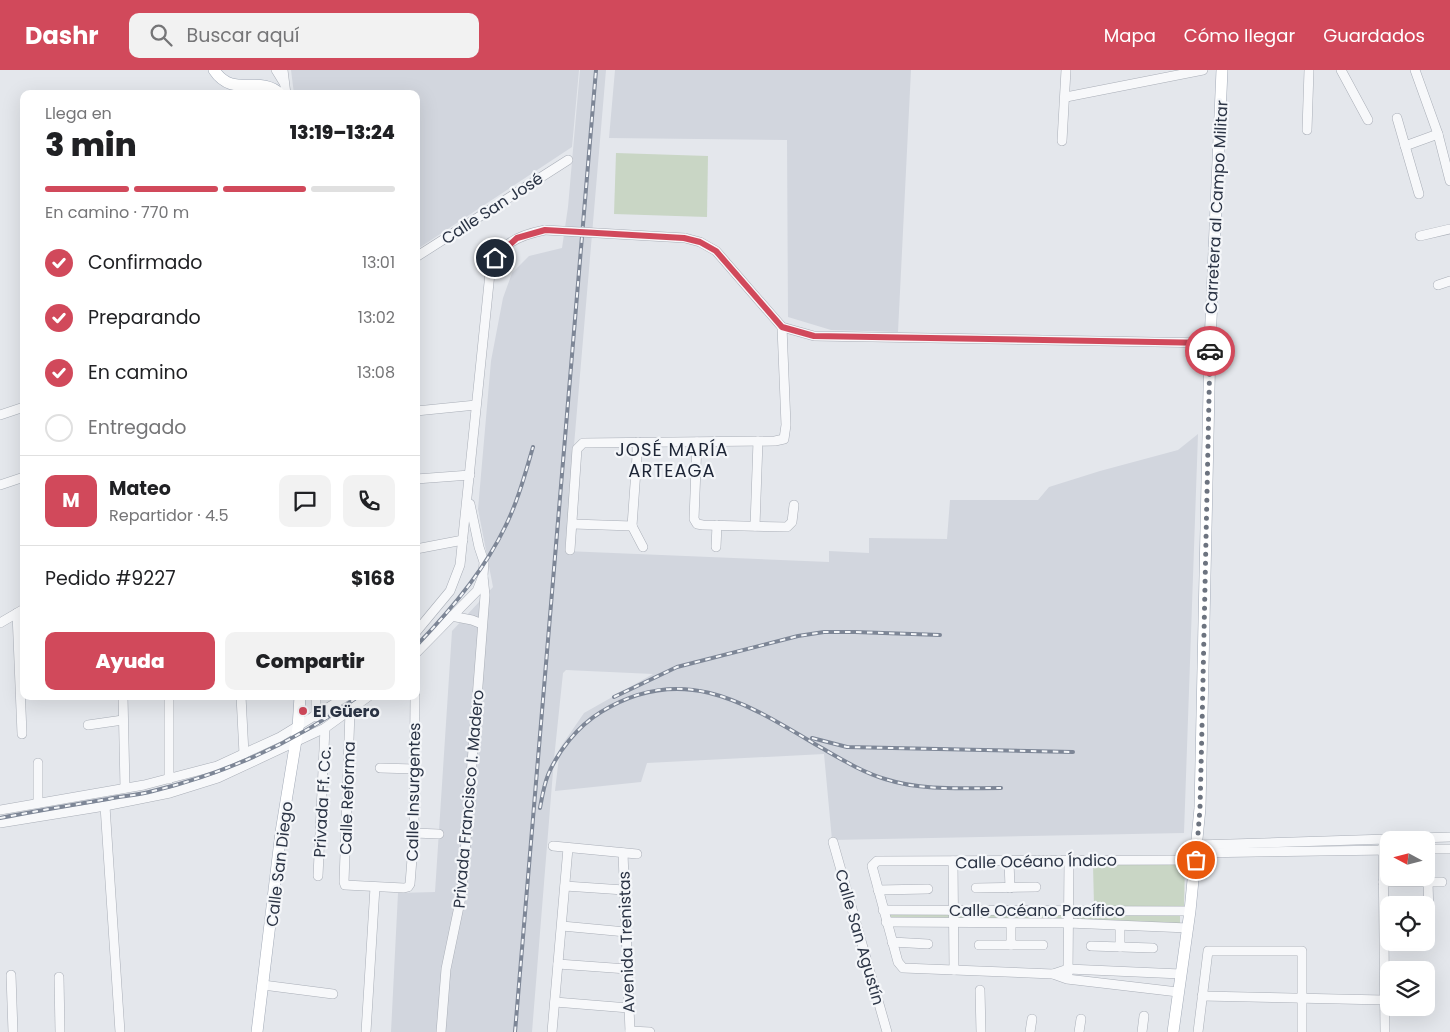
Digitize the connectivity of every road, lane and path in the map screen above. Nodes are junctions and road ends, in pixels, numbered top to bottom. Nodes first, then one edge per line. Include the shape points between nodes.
1 (214, 70) edge
2 (276, 70) edge
3 (283, 70) edge
4 (1066, 70) edge
5 (1203, 70) edge
6 (1222, 70) edge
7 (1309, 70) edge
8 (1341, 70) edge
9 (1415, 70) edge
10 (280, 90) edge
11 (284, 90) edge
12 (284, 90) edge
13 (1066, 97) junction
14 (1397, 118) dead end
15 (1368, 120) dead end
16 (1307, 130) dead end
17 (1438, 134) junction
18 (1062, 141) dead end
19 (1405, 146) junction
20 (568, 160) dead end
21 (1450, 181) edge
22 (1420, 194) dead end
23 (1450, 229) edge
24 (1420, 236) dead end
25 (420, 254) edge
26 (1450, 280) edge
27 (1438, 286) dead end
28 (782, 327) junction
29 (1210, 343) junction
30 (476, 405) junction
31 (20, 408) edge
32 (420, 411) edge
33 (0, 415) edge
34 (758, 441) junction
35 (638, 442) junction
36 (697, 442) junction
37 (470, 475) junction
38 (20, 478) edge
39 (420, 478) edge
40 (0, 484) edge
41 (468, 496) junction
42 (794, 505) dead end
43 (573, 524) junction
44 (717, 525) junction
45 (632, 526) junction
46 (755, 526) junction
47 (463, 540) junction
48 (643, 547) dead end
49 (716, 547) dead end
50 (420, 548) edge
51 (570, 550) dead end
52 (483, 576) junction
53 (20, 611) edge
54 (451, 616) junction
55 (0, 623) edge
56 (482, 624) junction
57 (420, 626) edge
58 (420, 649) edge
59 (21, 700) edge
60 (123, 700) edge
61 (169, 700) edge
62 (241, 700) edge
63 (300, 700) edge
64 (316, 700) edge
65 (341, 700) edge
66 (365, 700) edge
67 (415, 700) edge
68 (350, 711) junction
69 (316, 717) junction
70 (123, 720) junction
71 (88, 725) dead end
72 (298, 728) junction
73 (325, 728) junction
74 (22, 734) dead end
75 (296, 742) junction
76 (244, 754) junction
77 (38, 763) dead end
78 (380, 768) dead end
79 (415, 769) junction
80 (169, 780) junction
81 (125, 788) junction
82 (38, 803) junction
83 (105, 806) junction
84 (0, 810) edge
85 (0, 823) edge
86 (414, 833) junction
87 (439, 834) dead end
88 (1435, 838) edge
89 (1450, 838) edge
90 (1380, 840) edge
91 (833, 842) dead end
92 (553, 846) dead end
93 (568, 848) junction
94 (1450, 848) edge
95 (1435, 849) edge
96 (1380, 850) edge
97 (623, 853) junction
98 (1196, 853) junction
99 (637, 854) dead end
100 (1069, 860) junction
101 (953, 861) junction
102 (1009, 861) junction
103 (318, 876) dead end
104 (1435, 882) edge
105 (1442, 882) dead end
106 (565, 886) junction
107 (1383, 886) edge
108 (375, 887) junction
109 (1036, 887) dead end
110 (976, 888) dead end
111 (1010, 888) junction
112 (928, 889) dead end
113 (624, 890) junction
114 (878, 890) junction
115 (884, 910) junction
116 (954, 910) junction
117 (1068, 910) junction
118 (1190, 911) junction
119 (886, 922) junction
120 (954, 922) junction
121 (1011, 923) junction
122 (1068, 923) junction
123 (562, 926) junction
124 (1120, 926) junction
125 (1188, 928) junction
126 (626, 932) junction
127 (892, 942) junction
128 (928, 944) dead end
129 (979, 945) dead end
130 (1011, 945) junction
131 (1043, 945) dead end
132 (1091, 946) dead end
133 (1120, 947) junction
134 (1153, 948) dead end
135 (1384, 961) edge
136 (558, 964) junction
137 (627, 969) junction
138 (1068, 969) junction
139 (954, 970) junction
140 (1054, 974) junction
141 (1180, 974) junction
142 (11, 975) dead end
143 (59, 977) dead end
144 (1068, 980) junction
145 (263, 985) junction
146 (980, 990) dead end
147 (1178, 992) junction
148 (333, 994) dead end
149 (1202, 996) junction
150 (1302, 998) junction
151 (1380, 1000) edge
152 (555, 1002) junction
153 (629, 1008) junction
154 (1144, 1016) dead end
155 (1384, 1016) edge
156 (1032, 1019) dead end
157 (1080, 1019) dead end
158 (630, 1031) edge
159 (13, 1032) edge
160 (60, 1032) edge
161 (120, 1032) edge
162 (257, 1032) edge
163 (366, 1032) edge
164 (441, 1032) edge
165 (552, 1032) edge
166 (650, 1032) edge
167 (887, 1032) edge
168 (981, 1032) edge
169 (1030, 1032) edge
170 (1079, 1032) edge
171 (1142, 1032) edge
172 (1173, 1032) edge
173 (1198, 1032) edge
174 (1302, 1032) edge
175 (1385, 1032) edge

1 - 10 main road via 230,84
2 - 11 street
3 - 12 street
4 - 13 street
5 - 13 street
6 - 29 main road, Carretera al Campo Militar
7 - 16 street
8 - 15 street
9 - 17 street
13 - 18 street
14 - 19 street
17 - 19 street
17 - 21 street
19 - 22 street
20 - 25 street, Calle San José
23 - 24 street
26 - 27 street
28 - 29 street via 814,336
28 - 30 street, bridge via 716,251 700,242 684,238 545,230 517,238 495,258 487,289
28 - 34 street via 784,439
29 - 98 main road, Carretera al Campo Militar
30 - 32 street
30 - 37 street
31 - 33 street
34 - 36 street
34 - 46 street
35 - 36 street
35 - 43 street via 580,445 577,449
35 - 45 street
36 - 44 street via 694,519 703,526
37 - 39 street
37 - 41 street
38 - 40 street
41 - 47 street
41 - 52 street, Privada Francisco I. Madero via 484,562
42 - 46 street via 792,522 787,527
43 - 45 street
43 - 51 street
44 - 46 street
44 - 49 street
45 - 48 street
47 - 50 street
47 - 57 street via 460,565 452,586
52 - 54 street via 477,590
52 - 56 street, Privada Francisco I. Madero
53 - 55 street
54 - 56 street
54 - 58 street
56 - 164 street, Privada Francisco I. Madero via 462,892 446,969
59 - 74 street
60 - 70 street
61 - 80 street
62 - 76 street
63 - 72 main road, Calle San Diego
64 - 69 street
65 - 69 street
66 - 68 street
67 - 79 street, Calle Insurgentes
68 - 73 street
68 - 108 street, Calle Reforma via 344,882 345,885
69 - 72 street
70 - 71 street
70 - 81 street
72 - 75 main road, Calle San Diego
72 - 76 street
73 - 75 street
73 - 103 street, Privada Ff. Cc.
75 - 83 street via 218,778 170,793
75 - 145 main road, Calle San Diego via 281,832
76 - 80 street
77 - 82 street
78 - 79 street
79 - 86 street, Calle Insurgentes
80 - 81 street
81 - 82 street
82 - 84 street
83 - 85 street
83 - 161 street
86 - 87 street, Privada Francisco I. Madero
86 - 108 street, Calle Insurgentes via 408,887
88 - 89 street
90 - 98 street
91 - 167 street, Calle San Agustín
92 - 93 street
93 - 97 street
93 - 106 street
94 - 95 street
96 - 98 street
97 - 99 street
97 - 113 street, Avenida Trenistas
98 - 100 street, Calle Océano Índico
98 - 118 main road, Carretera al Campo Militar
100 - 102 street, Calle Océano Índico
100 - 117 street
101 - 102 street, Calle Océano Índico
101 - 114 street, Calle Océano Índico via 877,861 872,869
101 - 116 street
102 - 111 street
104 - 105 street
106 - 113 street
106 - 123 street
107 - 135 street
108 - 163 street
109 - 111 street
110 - 111 street
112 - 114 street
113 - 126 street, Avenida Trenistas
114 - 115 street
115 - 116 street, Calle Océano Pacífico
115 - 119 street
116 - 117 street, Calle Océano Pacífico
116 - 120 street
117 - 118 street, Calle Océano Pacífico
117 - 122 street
118 - 125 main road, Carretera al Campo Militar
119 - 120 street, Calle Océano Pacífico
119 - 127 street
120 - 121 street, Calle Océano Pacífico
120 - 139 street
121 - 122 street, Calle Océano Pacífico
121 - 130 street
122 - 124 street, Calle Océano Pacífico
122 - 138 street
123 - 126 street
123 - 136 street
124 - 125 street, Calle Océano Pacífico
124 - 133 street
125 - 141 main road, Carretera al Campo Militar
126 - 137 street, Avenida Trenistas
127 - 128 street
127 - 139 street via 903,968
129 - 130 street
130 - 131 street
132 - 133 street
133 - 134 street
136 - 137 street
136 - 152 street
137 - 153 street, Avenida Trenistas
138 - 140 street
138 - 141 street
138 - 144 street
139 - 140 street
140 - 144 street
141 - 147 main road, Carretera al Campo Militar
142 - 159 street
143 - 160 street
144 - 147 street
145 - 148 street
145 - 162 main road, Calle San Diego
146 - 168 street
147 - 172 main road, Carretera al Campo Militar
149 - 150 street
149 - 150 street via 1208,951 1302,951
149 - 173 street
150 - 151 street
150 - 174 street
152 - 153 street
152 - 165 street
153 - 158 street, Avenida Trenistas
154 - 171 street
155 - 175 street
156 - 169 street
157 - 170 street
158 - 166 street

